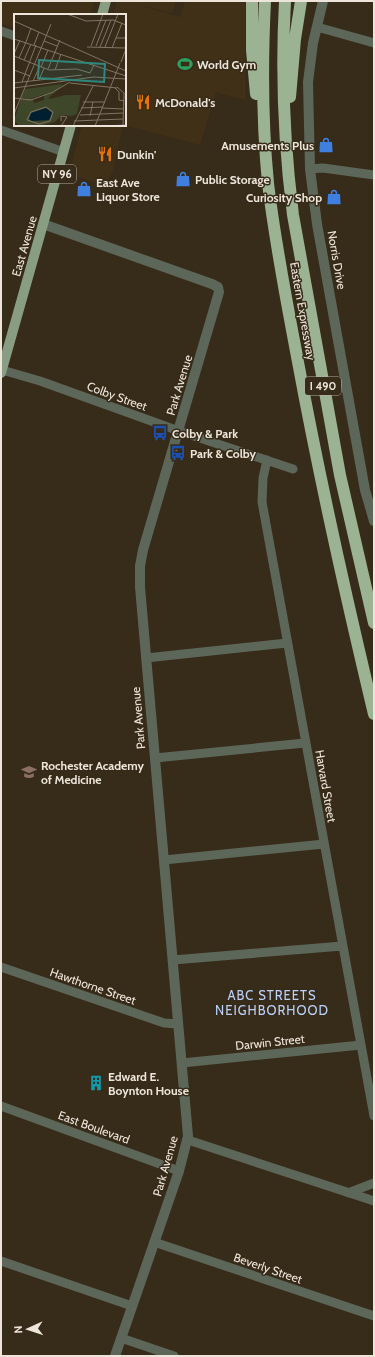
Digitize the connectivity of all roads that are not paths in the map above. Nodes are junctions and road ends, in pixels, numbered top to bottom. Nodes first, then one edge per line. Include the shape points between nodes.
1 (106, 1) edge
2 (252, 1) edge
3 (265, 1) edge
4 (285, 1) edge
5 (301, 1) edge
6 (322, 1) edge
7 (102, 14) edge
8 (317, 26) junction
9 (1, 31) edge
10 (14, 36) edge
11 (374, 43) edge
12 (71, 126) edge
13 (1, 130) edge
14 (285, 146) junction
15 (64, 152) junction
16 (310, 169) junction
17 (374, 175) edge
18 (268, 182) junction
19 (43, 224) junction
20 (2, 372) edge
21 (179, 431) junction
22 (267, 460) junction
23 (293, 469) dead end
24 (374, 521) edge
25 (374, 623) edge
26 (287, 643) junction
27 (146, 658) junction
28 (374, 714) edge
29 (306, 743) junction
30 (155, 758) junction
31 (324, 844) junction
32 (164, 860) junction
33 (342, 946) junction
34 (173, 960) junction
35 (1, 967) edge
36 (178, 1024) junction
37 (361, 1045) junction
38 (182, 1063) junction
39 (1, 1106) edge
40 (374, 1116) edge
41 (188, 1140) junction
42 (179, 1171) junction
43 (374, 1183) edge
44 (348, 1193) junction
45 (374, 1202) edge
46 (154, 1242) junction
47 (1, 1261) edge
48 (132, 1306) junction
49 (374, 1316) edge
50 (121, 1338) junction
51 (115, 1356) edge
52 (174, 1356) edge

1 - 7 main road
2 - 18 highway via 253,63
3 - 18 highway, Eastern Expressway / I 490 via 263,97
4 - 14 highway, Eastern Expressway / I 490
5 - 14 highway
6 - 8 street, Norris Drive
8 - 11 street
8 - 16 street, Norris Drive via 308,98
9 - 10 street
12 - 15 main road, East Avenue / NY 96
13 - 15 street
14 - 25 highway, Eastern Expressway / I 490 via 299,256 346,504
15 - 19 main road, East Avenue / NY 96
16 - 17 street via 323,168
16 - 24 street, Norris Drive via 317,224 365,490
18 - 28 highway, Eastern Expressway / I 490 via 283,279 319,472
19 - 20 main road, East Avenue / NY 96
19 - 21 street, Park Avenue via 219,288 218,302
20 - 21 street, Colby Street via 40,381
21 - 22 street, Colby Street
21 - 27 street, Park Avenue via 141,560 140,581
22 - 23 street, Colby Street
22 - 26 street, Harvard Street via 262,502
26 - 27 street
26 - 29 street, Harvard Street
27 - 30 street, Park Avenue
29 - 30 street
29 - 31 street, Harvard Street
30 - 32 street, Park Avenue
31 - 32 street
31 - 33 street, Harvard Street
32 - 34 street, Park Avenue
33 - 34 street
33 - 37 street, Harvard Street
34 - 36 street, Park Avenue
35 - 36 street, Hawthorne Street via 161,1022
36 - 38 street, Park Avenue
37 - 38 street, Darwin Street
37 - 40 street, Harvard Street
38 - 41 street, Park Avenue
39 - 42 street, East Boulevard
41 - 42 street, Park Avenue
41 - 44 street
42 - 46 street, Park Avenue
43 - 44 street
44 - 45 street
46 - 48 street, Park Avenue
46 - 49 street, Beverly Street
47 - 48 street
48 - 50 street, Park Avenue
50 - 51 street, Park Avenue
50 - 52 street

